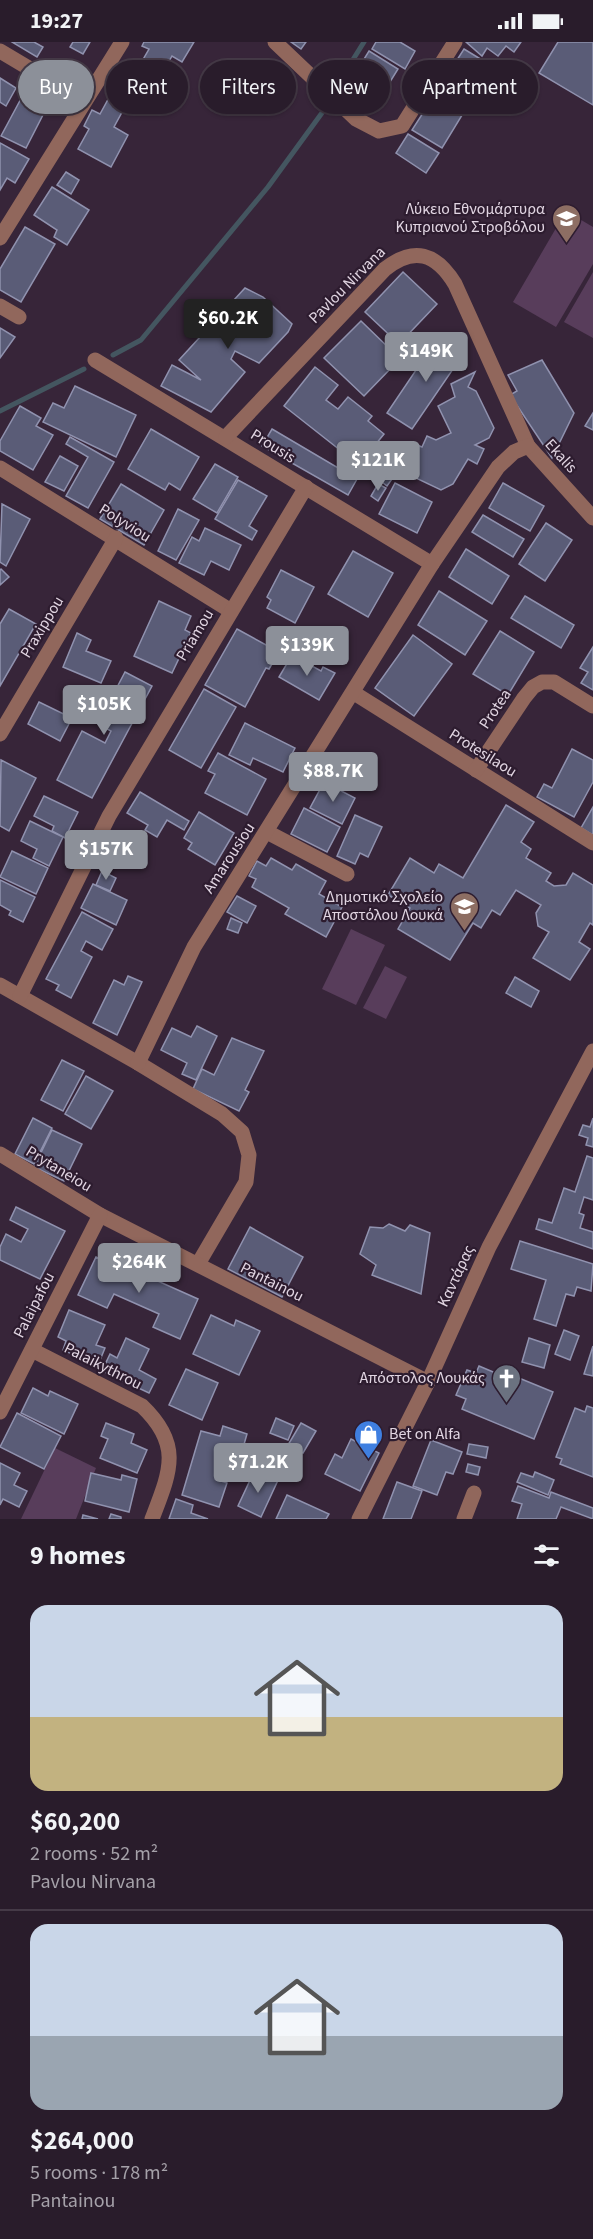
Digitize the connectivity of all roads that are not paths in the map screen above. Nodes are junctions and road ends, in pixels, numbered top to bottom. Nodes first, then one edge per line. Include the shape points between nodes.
1 (122, 42) edge
2 (275, 42) edge
3 (455, 42) edge
4 (0, 51) edge
5 (18, 62) edge
6 (94, 85) edge
7 (75, 114) edge
8 (4, 221) edge
9 (0, 238) edge
10 (0, 306) edge
11 (19, 317) dead end
12 (95, 360) dead end
13 (226, 438) junction
14 (528, 446) junction
15 (0, 468) edge
16 (306, 487) junction
17 (593, 518) edge
18 (116, 538) junction
19 (432, 564) junction
20 (231, 610) junction
21 (354, 693) junction
22 (593, 706) edge
23 (0, 734) edge
24 (476, 770) junction
25 (267, 832) junction
26 (593, 843) edge
27 (347, 874) dead end
28 (0, 985) edge
29 (20, 996) junction
30 (593, 1052) edge
31 (138, 1063) junction
32 (0, 1154) edge
33 (100, 1215) junction
34 (198, 1264) junction
35 (32, 1350) junction
36 (428, 1382) junction
37 (0, 1412) edge
38 (474, 1493) dead end
39 (152, 1519) edge
40 (359, 1519) edge
41 (464, 1519) edge

1 - 6 street
2 - 3 street via 356,119 379,131 402,126
4 - 5 street
7 - 8 street
8 - 9 street
10 - 11 street
12 - 13 street, Prousis
13 - 14 street, Pavlou Nirvana via 385,269 400,257 414,255 434,261 448,272
13 - 16 street, Prousis
14 - 17 street, Ekalis
14 - 19 street, Amarousiou via 514,452 498,467
15 - 18 street, Polyviou
16 - 19 street, Prousis
16 - 20 street, Priamou
18 - 20 street, Polyviou
18 - 23 street, Praxippou
19 - 21 street, Amarousiou
20 - 29 street, Priamou via 109,816
21 - 24 street, Protesilaou
21 - 25 street, Amarousiou
22 - 24 street, Protea via 554,682 542,682 533,687
24 - 26 street, Protesilaou
25 - 27 street
25 - 31 street, Amarousiou via 194,947
28 - 29 street
29 - 31 street
30 - 36 street, Καντάρας via 489,1247
31 - 34 street via 228,1118 247,1143 246,1182
32 - 33 street, Prytaneiou
33 - 34 street, Pantainou
33 - 35 street, Palaipafou
34 - 36 street, Pantainou
35 - 37 street, Palaipafou
35 - 39 street, Palaikythrou via 142,1406 157,1420 167,1437 171,1458 169,1475
36 - 40 street, Καντάρας
38 - 41 street

